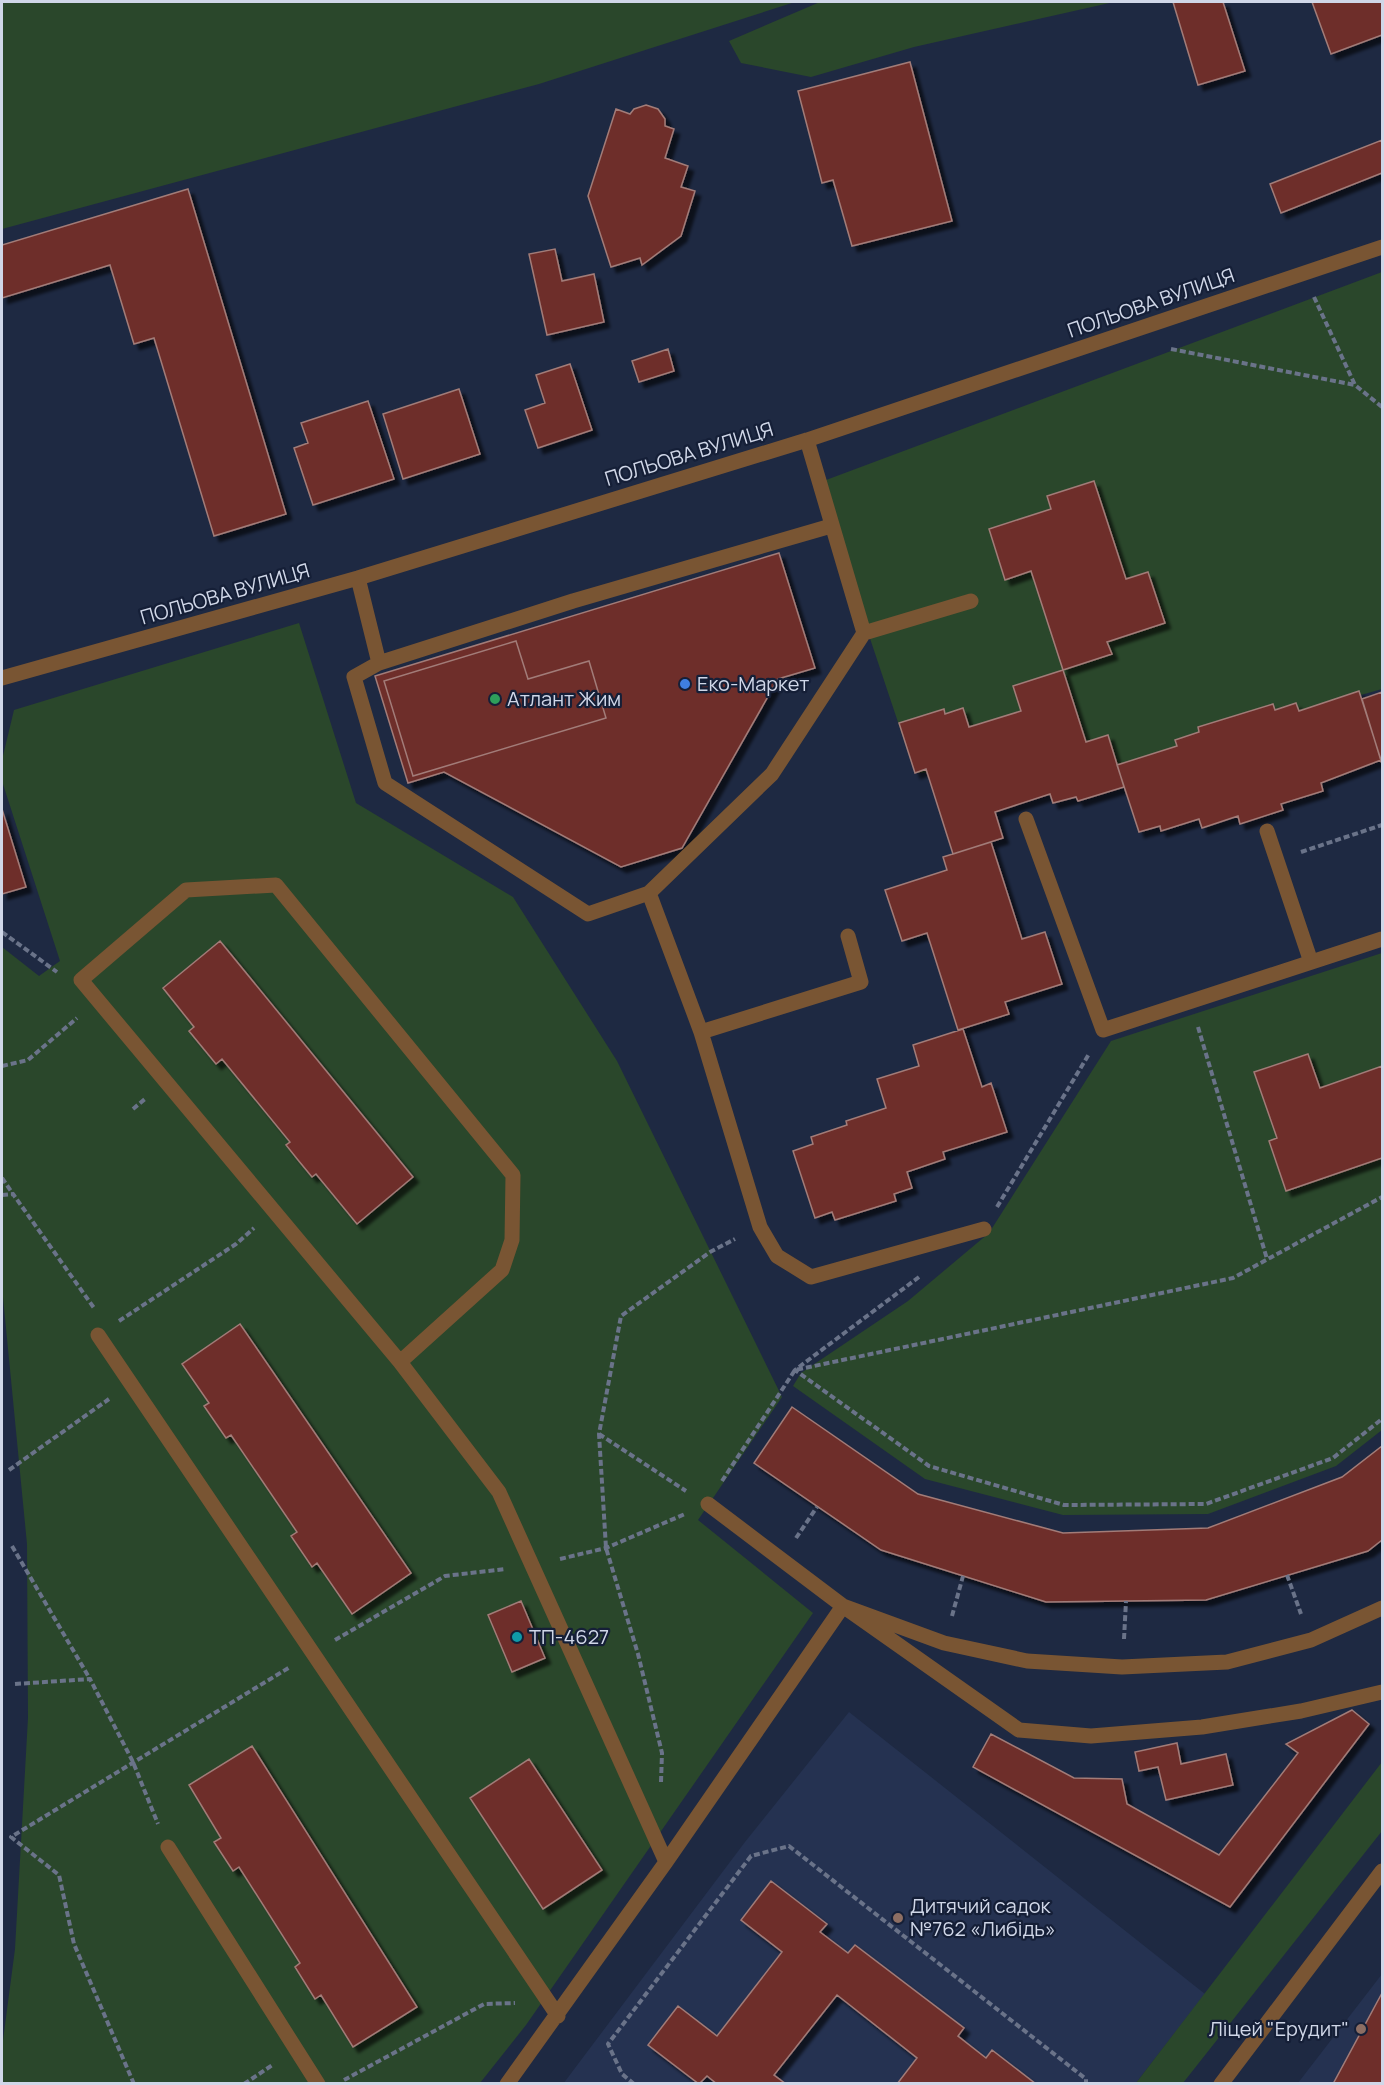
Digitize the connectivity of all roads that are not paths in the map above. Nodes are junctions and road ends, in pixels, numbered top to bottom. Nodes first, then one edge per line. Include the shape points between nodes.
1 (1383, 247) edge
2 (807, 440) junction
3 (831, 526) junction
4 (358, 578) junction
5 (971, 601) dead end
6 (864, 633) junction
7 (379, 663) junction
8 (2, 678) edge
9 (1026, 819) dead end
10 (1267, 831) dead end
11 (649, 893) junction
12 (848, 936) dead end
13 (1383, 939) edge
14 (1311, 962) junction
15 (701, 1032) junction
16 (984, 1229) dead end
17 (103, 1331) road end
18 (400, 1362) junction
19 (708, 1504) road end
20 (843, 1606) junction
21 (1383, 1608) edge
22 (1383, 1692) edge
23 (168, 1847) road end
24 (666, 1862) junction
25 (1383, 1871) edge
26 (554, 2009) junction
27 (318, 2084) edge
28 (507, 2084) edge
29 (1221, 2084) edge

1 - 2 street, ПОЛЬОВА ВУЛИЦЯ
2 - 3 street
2 - 4 street, ПОЛЬОВА ВУЛИЦЯ
3 - 6 street
3 - 7 street via 573,601
4 - 7 street
4 - 8 street, ПОЛЬОВА ВУЛИЦЯ
5 - 6 street
6 - 11 street via 772,774
7 - 11 street via 354,677 385,783 588,914
9 - 14 street via 1103,1030
10 - 14 street
11 - 15 street
12 - 15 street via 861,982
13 - 14 street
15 - 16 street via 760,1227 777,1256 811,1277
17 - 26 street via 131,1383
18 - 18 street via 502,1270 512,1240 513,1175 276,885 186,890 81,980
18 - 24 street via 499,1492
19 - 20 street
20 - 21 street via 944,1643 1027,1661 1122,1667 1227,1662 1311,1640
20 - 22 street via 1019,1730 1091,1736 1202,1727 1301,1711
20 - 24 street
23 - 27 street
24 - 26 street
25 - 29 street
26 - 28 street

